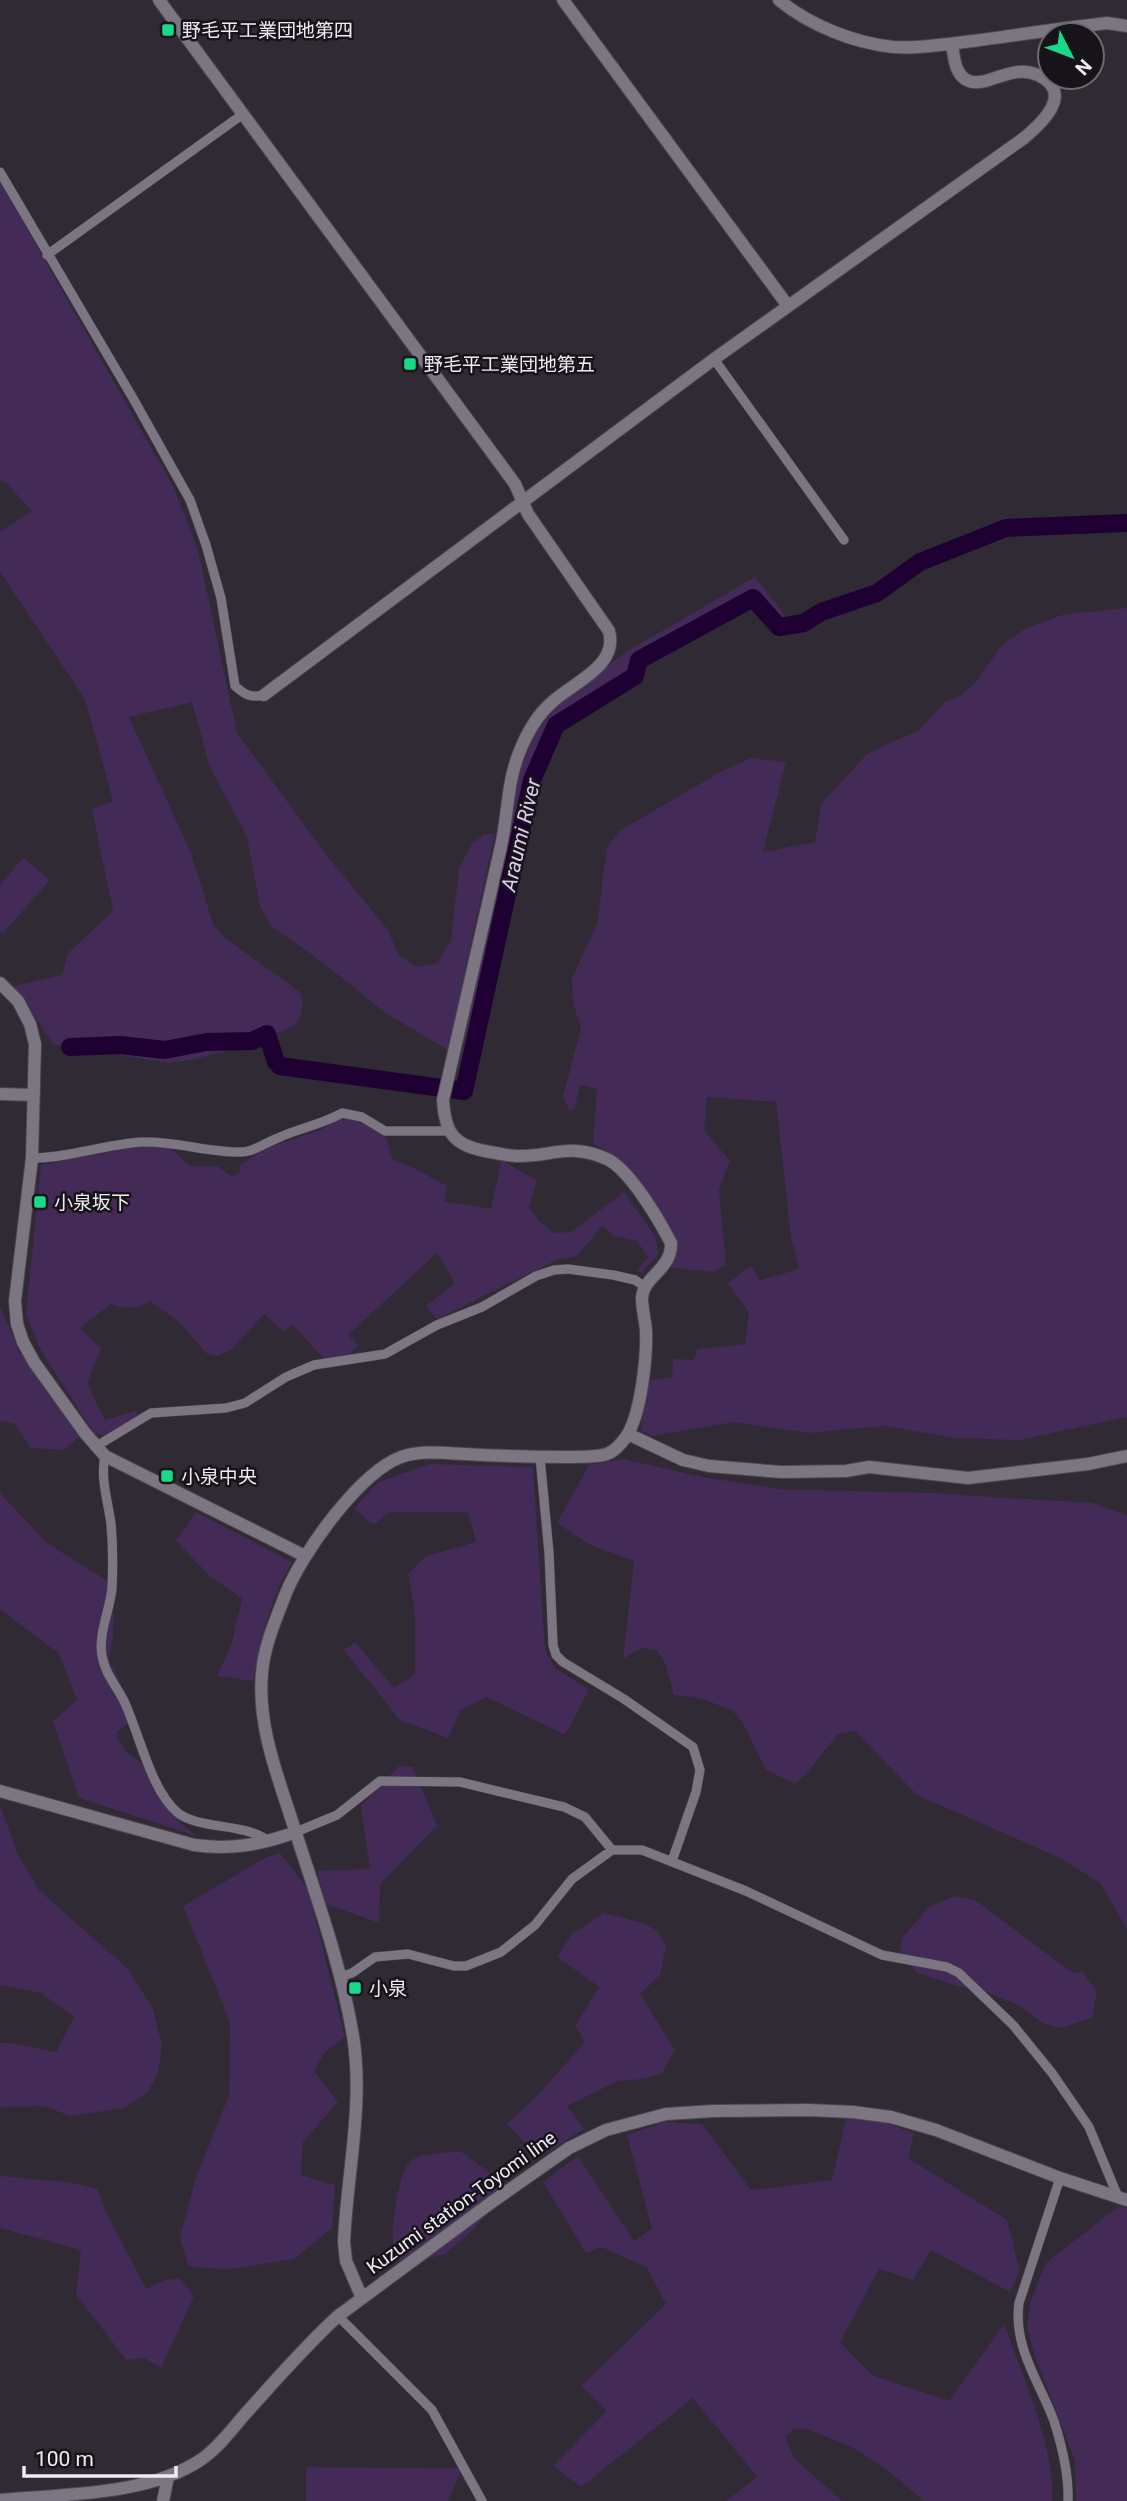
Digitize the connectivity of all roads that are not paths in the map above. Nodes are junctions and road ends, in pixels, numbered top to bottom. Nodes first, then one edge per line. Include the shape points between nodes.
1 (159, 0) edge
2 (563, 0) edge
3 (779, 0) edge
4 (1127, 26) edge
5 (952, 44) junction
6 (243, 114) junction
7 (0, 172) edge
8 (47, 255) junction
9 (788, 306) junction
10 (714, 359) junction
11 (524, 500) junction
12 (844, 540) dead end
13 (264, 695) joint
14 (0, 983) edge
15 (0, 1094) edge
16 (34, 1095) junction
17 (449, 1131) junction
18 (32, 1158) junction
19 (645, 1287) junction
20 (628, 1434) junction
21 (100, 1451) junction
22 (1127, 1456) edge
23 (540, 1457) junction
24 (305, 1556) junction
25 (0, 1791) edge
26 (296, 1832) junction
27 (269, 1842) junction
28 (612, 1850) junction
29 (672, 1861) junction
30 (339, 1978) junction
31 (1060, 2178) junction
32 (1123, 2198) edge
33 (362, 2298) junction
34 (338, 2316) junction
35 (169, 2477) junction
36 (0, 2500) edge
37 (163, 2501) edge
38 (482, 2501) edge
39 (1068, 2501) edge

1 - 6 street
2 - 9 street
3 - 5 street via 814,22 871,44
4 - 5 street via 1107,23
5 - 9 street via 954,61 967,81 977,83 1025,71 1045,79 1055,97 1049,115 1024,138
6 - 8 street
6 - 11 street
7 - 8 street
8 - 13 street via 190,500 221,598 235,686 245,695
9 - 10 street
10 - 11 street
10 - 12 street
11 - 13 street
11 - 17 street via 528,514 609,631 611,647 605,662 548,705 515,762 443,1100
14 - 16 street via 18,1001 30,1024 35,1044
15 - 16 street
16 - 18 street
17 - 18 street via 385,1131 362,1117 342,1113 247,1152 143,1142
17 - 19 street via 472,1149 517,1156 570,1150 613,1162 629,1178 671,1243 669,1259
18 - 21 street via 15,1301 17,1324 34,1362
19 - 20 street via 643,1382
19 - 21 street via 613,1275 554,1270 385,1354 314,1365 245,1404 151,1413
20 - 22 street via 683,1460 781,1472 869,1467 968,1478
20 - 23 street via 610,1453
21 - 24 street
21 - 27 street via 111,1525 112,1589 102,1654 107,1675 123,1699 161,1790 176,1811 186,1819
23 - 24 street via 422,1453 398,1458 384,1465 345,1504
23 - 29 street via 556,1655 672,1731 693,1748 699,1763 696,1792
24 - 26 street via 273,1627 261,1675 265,1729
25 - 27 street via 194,1845 233,1848
26 - 27 street
26 - 28 street via 337,1815 380,1781 460,1782 564,1807 585,1817
26 - 30 street
28 - 29 street via 642,1850
28 - 30 street via 572,1879 535,1925 501,1952 466,1966 408,1954 375,1957
29 - 32 street via 882,1955 959,1973 1013,2025 1052,2073 1089,2127
30 - 33 street via 358,2068 344,2242 346,2261
31 - 32 street, Kuzumi station-Toyomi line
31 - 33 street, Kuzumi station-Toyomi line via 891,2117 808,2110 666,2114 606,2130 569,2148
31 - 39 street via 1016,2323 1054,2422
33 - 34 street, Kuzumi station-Toyomi line
34 - 35 street, Kuzumi station-Toyomi line via 222,2442
34 - 38 street via 432,2410
35 - 36 street, Kuzumi station-Toyomi line via 136,2486
35 - 37 street

